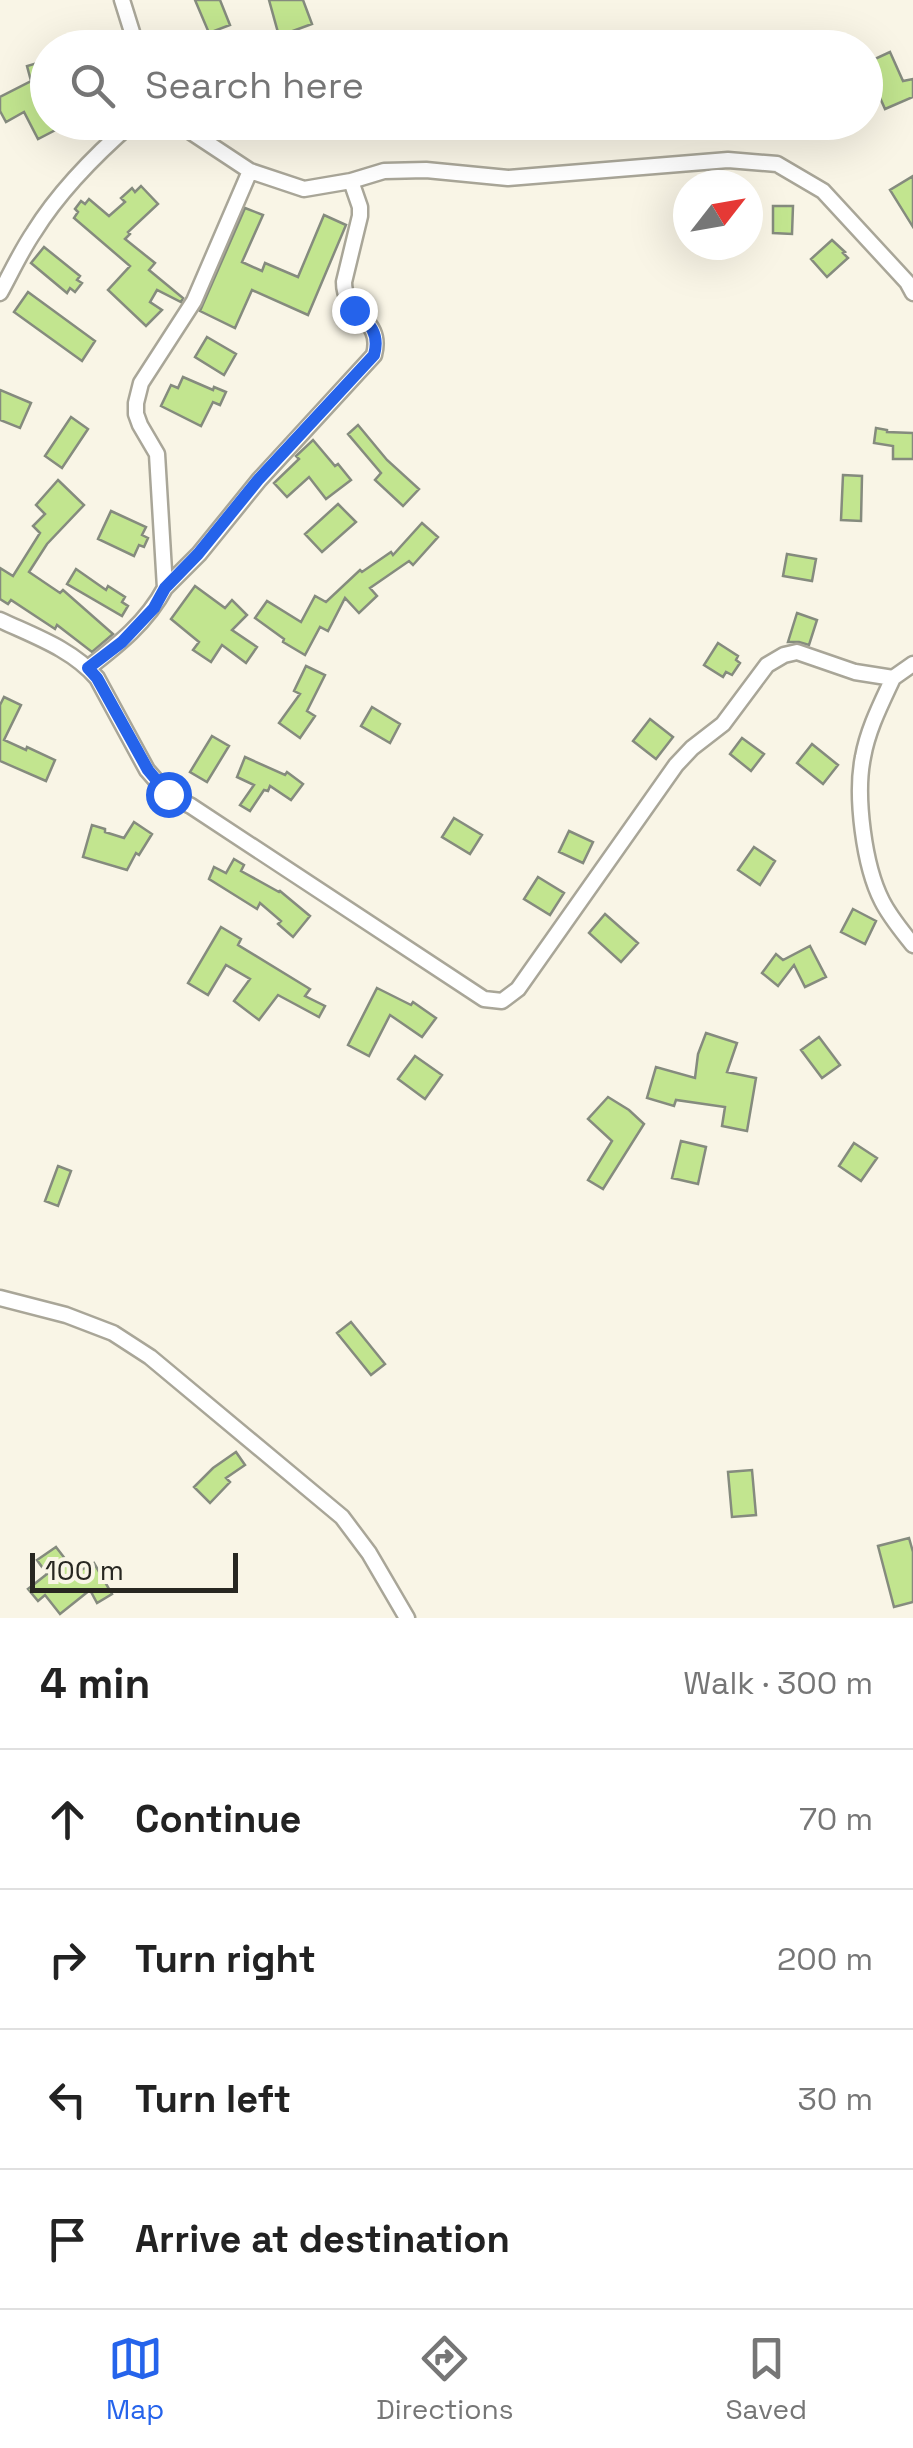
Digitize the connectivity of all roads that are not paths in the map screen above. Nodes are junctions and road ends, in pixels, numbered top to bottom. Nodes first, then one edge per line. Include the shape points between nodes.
1 (122, 0) edge
2 (131, 30) edge
3 (112, 140) edge
4 (203, 140) edge
5 (250, 171) junction
6 (350, 181) junction
7 (0, 293) edge
8 (913, 293) edge
9 (165, 588) junction
10 (0, 620) edge
11 (913, 664) edge
12 (88, 668) junction
13 (893, 678) junction
14 (913, 945) edge
15 (0, 1298) edge
16 (408, 1618) edge

1 - 2 street
3 - 7 street via 63,191
4 - 5 street
5 - 6 street via 304,189
5 - 9 street via 194,301 141,383 136,403 157,454
6 - 8 street via 384,171 508,178 728,160 777,164 823,191
6 - 9 street via 360,216 344,292 370,323 374,355
9 - 12 street via 122,642
10 - 12 street
11 - 13 street
12 - 13 street via 168,794 484,999 502,1001 518,989 676,765 723,724 767,665 797,652
13 - 14 street via 868,736 861,798 872,878
15 - 16 street via 66,1314 150,1357 342,1517

